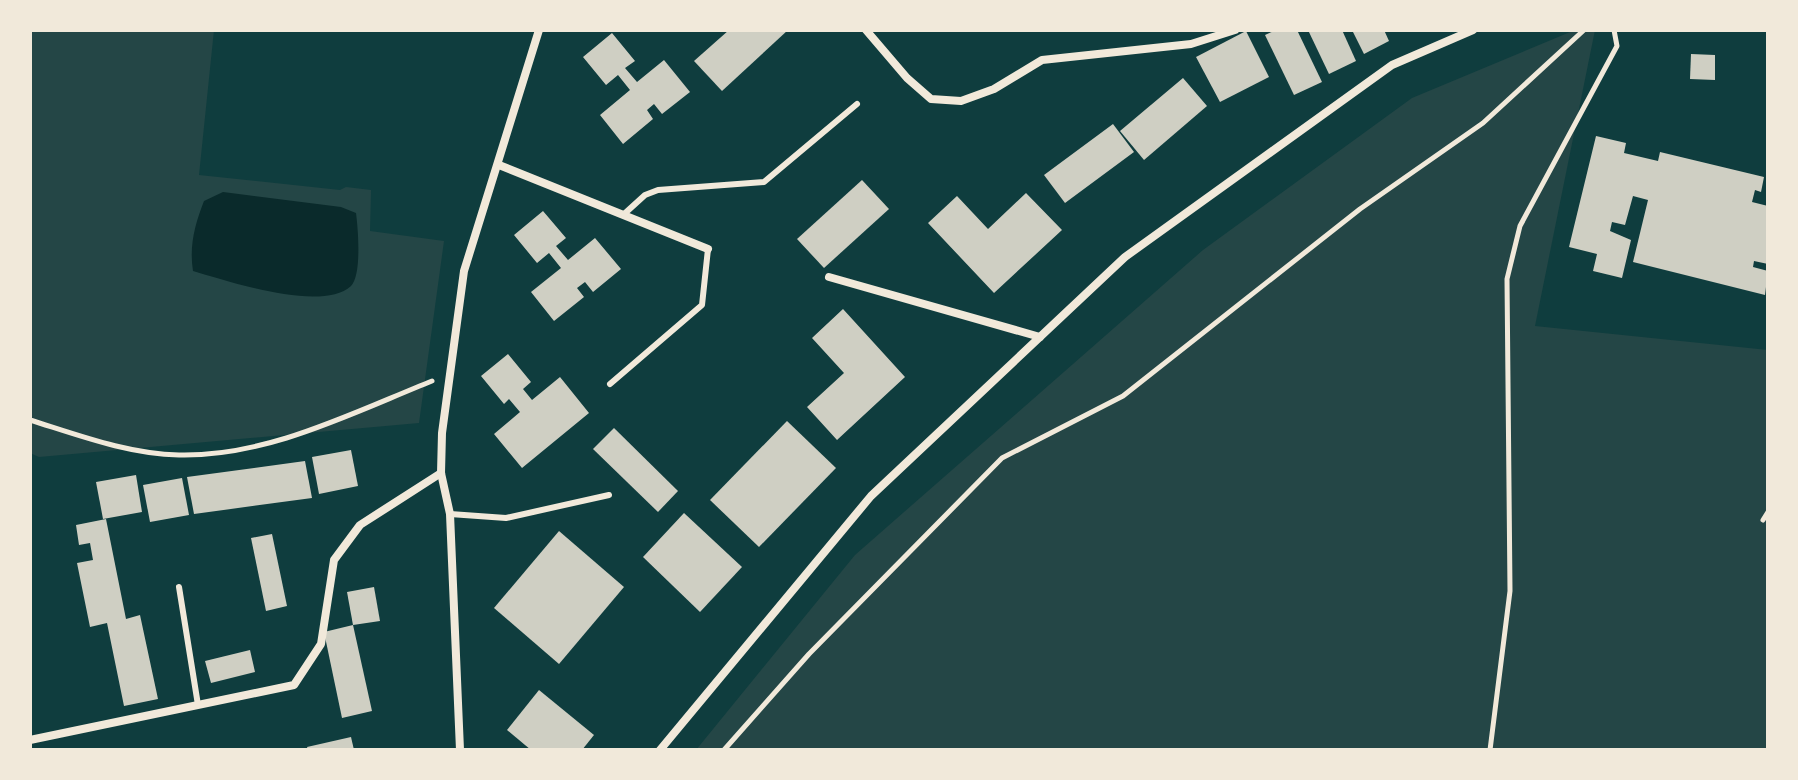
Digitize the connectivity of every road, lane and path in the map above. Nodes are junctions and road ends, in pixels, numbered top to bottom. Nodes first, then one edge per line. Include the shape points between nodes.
1 (539, 30) edge
2 (866, 30) edge
3 (1235, 30) edge
4 (1473, 30) edge
5 (1584, 30) edge
6 (1614, 30) edge
7 (857, 104) dead end
8 (499, 165) junction
9 (623, 215) junction
10 (708, 249) joint
11 (829, 277) dead end
12 (1040, 337) junction
13 (450, 374) junction
14 (610, 384) dead end
15 (30, 420) edge
16 (441, 473) junction
17 (609, 495) dead end
18 (1768, 512) edge
19 (450, 514) junction
20 (1763, 520) dead end
21 (179, 587) dead end
22 (198, 705) junction
23 (30, 740) edge
24 (460, 750) edge
25 (660, 750) edge
26 (724, 750) edge
27 (1490, 750) edge

1 - 8 street
2 - 3 street via 931,99 961,101 994,89 1042,60 1191,44
4 - 12 street via 1392,65 1125,257
5 - 26 path via 1483,123 1360,209 1123,396 1002,458 809,654
6 - 27 path via 1617,46 1520,226 1507,279 1510,591
7 - 9 lane via 764,182 658,190
8 - 9 street
8 - 13 street via 464,271
9 - 10 street
10 - 14 lane via 702,305
11 - 12 street
12 - 25 street via 871,496
13 - 15 path via 258,447 179,455 109,445
13 - 16 street
16 - 19 street
16 - 22 street via 360,525 334,560 321,644 294,685
17 - 19 lane via 506,518
18 - 20 path
19 - 24 street
21 - 22 lane
22 - 23 street

